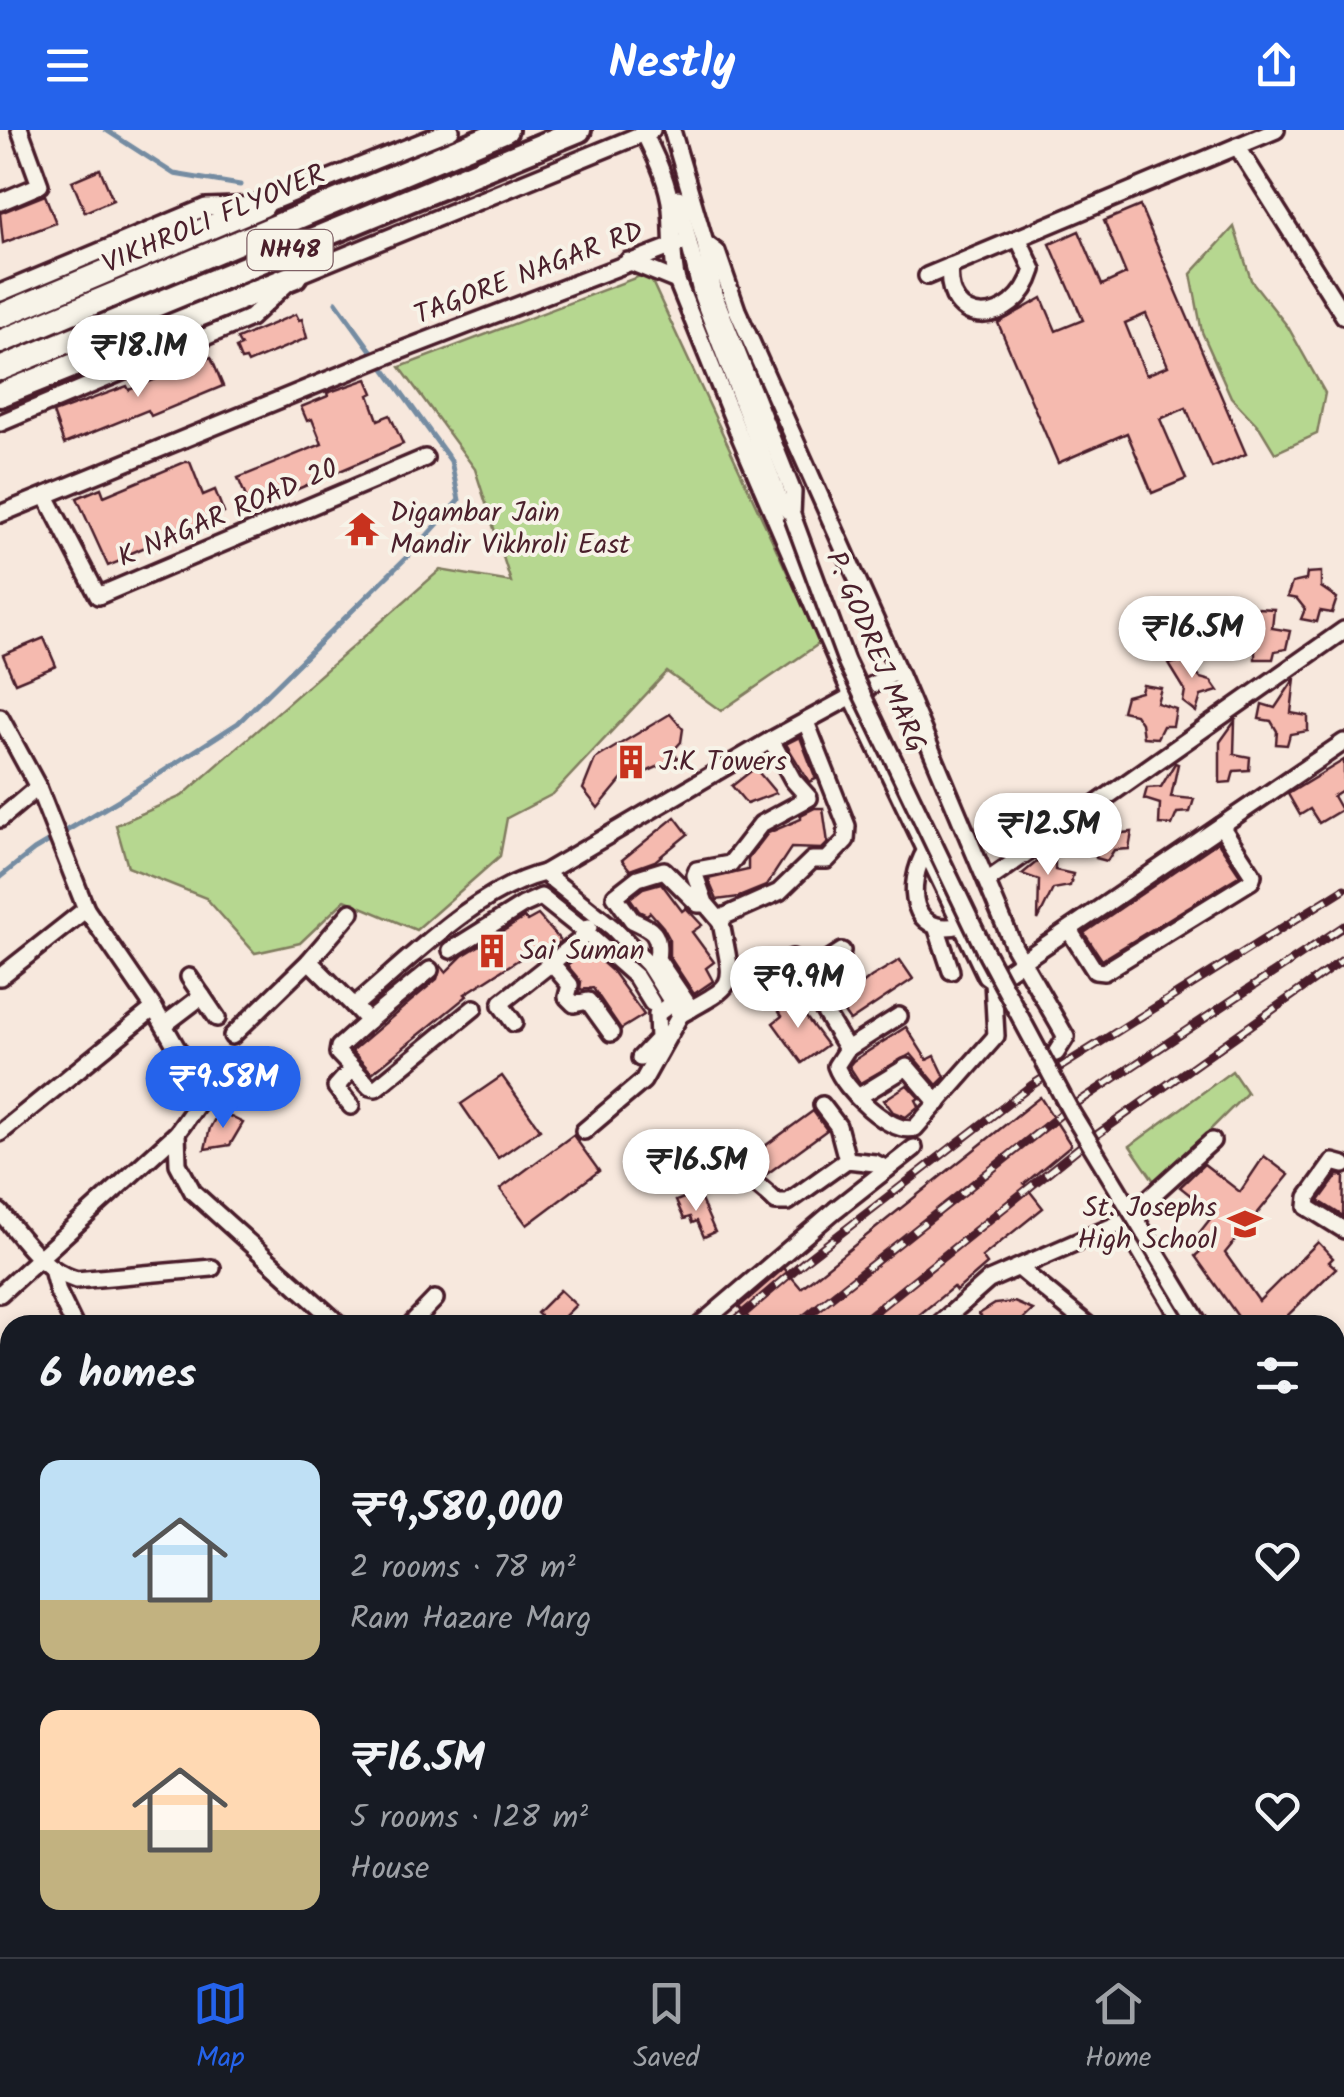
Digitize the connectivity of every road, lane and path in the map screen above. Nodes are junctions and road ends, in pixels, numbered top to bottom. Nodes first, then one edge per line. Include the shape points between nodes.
1 (20, 130) edge
2 (451, 130) edge
3 (506, 130) edge
4 (580, 130) edge
5 (672, 130) edge
6 (1276, 130) edge
7 (650, 131) edge
8 (1237, 146) junction
9 (0, 202) edge
10 (262, 205) junction
11 (1018, 238) junction
12 (705, 242) junction
13 (679, 244) junction
14 (628, 261) junction
15 (950, 266) junction
16 (295, 276) junction
17 (927, 276) dead end
18 (677, 281) junction
19 (0, 293) edge
20 (708, 295) junction
21 (0, 316) edge
22 (1344, 316) edge
23 (0, 342) edge
24 (0, 369) edge
25 (0, 395) edge
26 (0, 424) edge
27 (426, 458) dead end
28 (46, 496) junction
29 (0, 514) edge
30 (1344, 630) edge
31 (898, 671) junction
32 (852, 696) junction
33 (0, 717) edge
34 (808, 726) junction
35 (1344, 742) edge
36 (777, 749) junction
37 (38, 786) junction
38 (833, 792) junction
39 (808, 798) junction
40 (0, 819) edge
41 (1221, 826) junction
42 (926, 850) junction
43 (550, 878) junction
44 (987, 881) junction
45 (546, 900) junction
46 (706, 904) junction
47 (86, 909) junction
48 (351, 912) dead end
49 (598, 917) junction
50 (721, 922) junction
51 (961, 925) junction
52 (936, 926) junction
53 (1069, 930) junction
54 (584, 932) junction
55 (451, 950) dead end
56 (842, 951) dead end
57 (792, 958) dead end
58 (309, 961) junction
59 (1023, 962) junction
60 (552, 964) junction
61 (430, 970) dead end
62 (951, 971) dead end
63 (803, 976) junction
64 (0, 977) edge
65 (189, 977) dead end
66 (993, 981) junction
67 (202, 996) junction
68 (652, 1002) dead end
69 (354, 1006) junction
70 (154, 1008) junction
71 (474, 1008) dead end
72 (681, 1009) junction
73 (898, 1016) dead end
74 (217, 1018) dead end
75 (368, 1021) junction
76 (514, 1023) dead end
77 (164, 1025) junction
78 (611, 1033) dead end
79 (232, 1036) dead end
80 (432, 1043) junction
81 (848, 1049) junction
82 (343, 1052) dead end
83 (1056, 1053) dead end
84 (640, 1058) dead end
85 (352, 1069) junction
86 (858, 1096) junction
87 (938, 1103) junction
88 (822, 1105) dead end
89 (351, 1106) dead end
90 (584, 1131) dead end
91 (0, 1133) edge
92 (178, 1133) junction
93 (1212, 1142) dead end
94 (914, 1148) dead end
95 (846, 1160) junction
96 (1344, 1165) edge
97 (741, 1168) dead end
98 (887, 1169) junction
99 (0, 1212) edge
100 (1123, 1222) junction
101 (1344, 1230) edge
102 (46, 1265) junction
103 (212, 1268) dead end
104 (1019, 1268) junction
105 (0, 1294) edge
106 (436, 1299) dead end
107 (69, 1315) edge
108 (329, 1315) edge
109 (420, 1315) edge
110 (712, 1315) edge
111 (949, 1315) edge
112 (1076, 1315) edge
113 (1178, 1315) edge
114 (1194, 1315) edge

1 - 9 street via 40,185
2 - 10 street
3 - 23 highway, VIKHROLI FLYOVER / NH48
4 - 24 highway, VIKHROLI FLYOVER / NH48
5 - 12 street
6 - 8 street
7 - 13 street via 669,163
7 - 16 street
8 - 11 street
8 - 22 street
10 - 19 street via 206,207
10 - 21 highway
11 - 15 street
11 - 15 street via 1033,270 1028,287 1015,304 994,314 966,309 953,294
12 - 20 street
12 - 31 street via 718,252 737,310
13 - 14 street, TAGORE NAGAR RD
13 - 18 street
13 - 20 street
14 - 18 street
14 - 28 street, TAGORE NAGAR RD
15 - 17 street
16 - 25 highway
16 - 26 street via 250,318
18 - 32 street
20 - 114 street, P. GODREJ MARG, bridge via 793,492 792,516 846,661 984,951 1071,1112
27 - 28 street, K NAGAR ROAD 20 via 98,596
28 - 29 street, TAGORE NAGAR RD
30 - 44 street
31 - 32 street
31 - 44 street
32 - 34 street
32 - 42 street
33 - 37 street
34 - 36 street
34 - 38 street
35 - 41 street
36 - 39 street
36 - 43 street
37 - 40 street
37 - 47 street
38 - 39 street
38 - 50 street via 846,840 827,860 812,860 779,892
39 - 46 street via 761,824 730,864 697,870
41 - 53 street
41 - 53 street via 1251,880 1104,972 1095,971
42 - 51 street
42 - 52 street via 912,891
43 - 45 street
43 - 49 street
43 - 69 street via 516,880
44 - 59 street
45 - 54 street
45 - 55 street via 523,904
46 - 50 street
46 - 72 street via 698,904 664,870 638,878 615,896 632,920 653,931 657,958
47 - 64 street
47 - 70 street
48 - 58 street
49 - 54 street
49 - 72 street via 648,964
50 - 72 street via 731,978 726,988
51 - 52 street
51 - 66 street
52 - 62 street
53 - 59 street
54 - 60 street
54 - 68 street via 636,977
56 - 63 street
57 - 63 street
58 - 69 street
58 - 79 street
59 - 66 street
59 - 83 street via 1066,1037
60 - 76 street via 502,1002
60 - 78 street via 570,985 568,997 574,1004 588,1000
61 - 75 street
63 - 81 street
65 - 67 street
66 - 87 street via 996,1036
67 - 74 street
67 - 77 street
69 - 75 street
70 - 77 street
70 - 91 street
71 - 80 street
72 - 84 street via 657,1014 658,1039
72 - 90 street via 643,1081
73 - 81 street
75 - 85 street via 339,1047
77 - 92 street via 201,1099
80 - 82 street via 418,1042 368,1079
80 - 85 street via 376,1088
81 - 86 street via 836,1066
85 - 89 street via 336,1087
86 - 87 street via 904,1130 915,1128
86 - 87 street via 913,1063
88 - 95 street via 838,1126
92 - 102 street
92 - 108 street via 178,1164 193,1192
93 - 100 street
94 - 98 street
95 - 97 street via 788,1202 776,1202
95 - 98 street
96 - 101 street via 1333,1162 1308,1197 1308,1207
98 - 110 street
99 - 102 street
100 - 104 street
100 - 113 street
102 - 103 street via 76,1280
102 - 105 street
102 - 107 street
104 - 111 street via 989,1280
104 - 112 street
106 - 109 street

